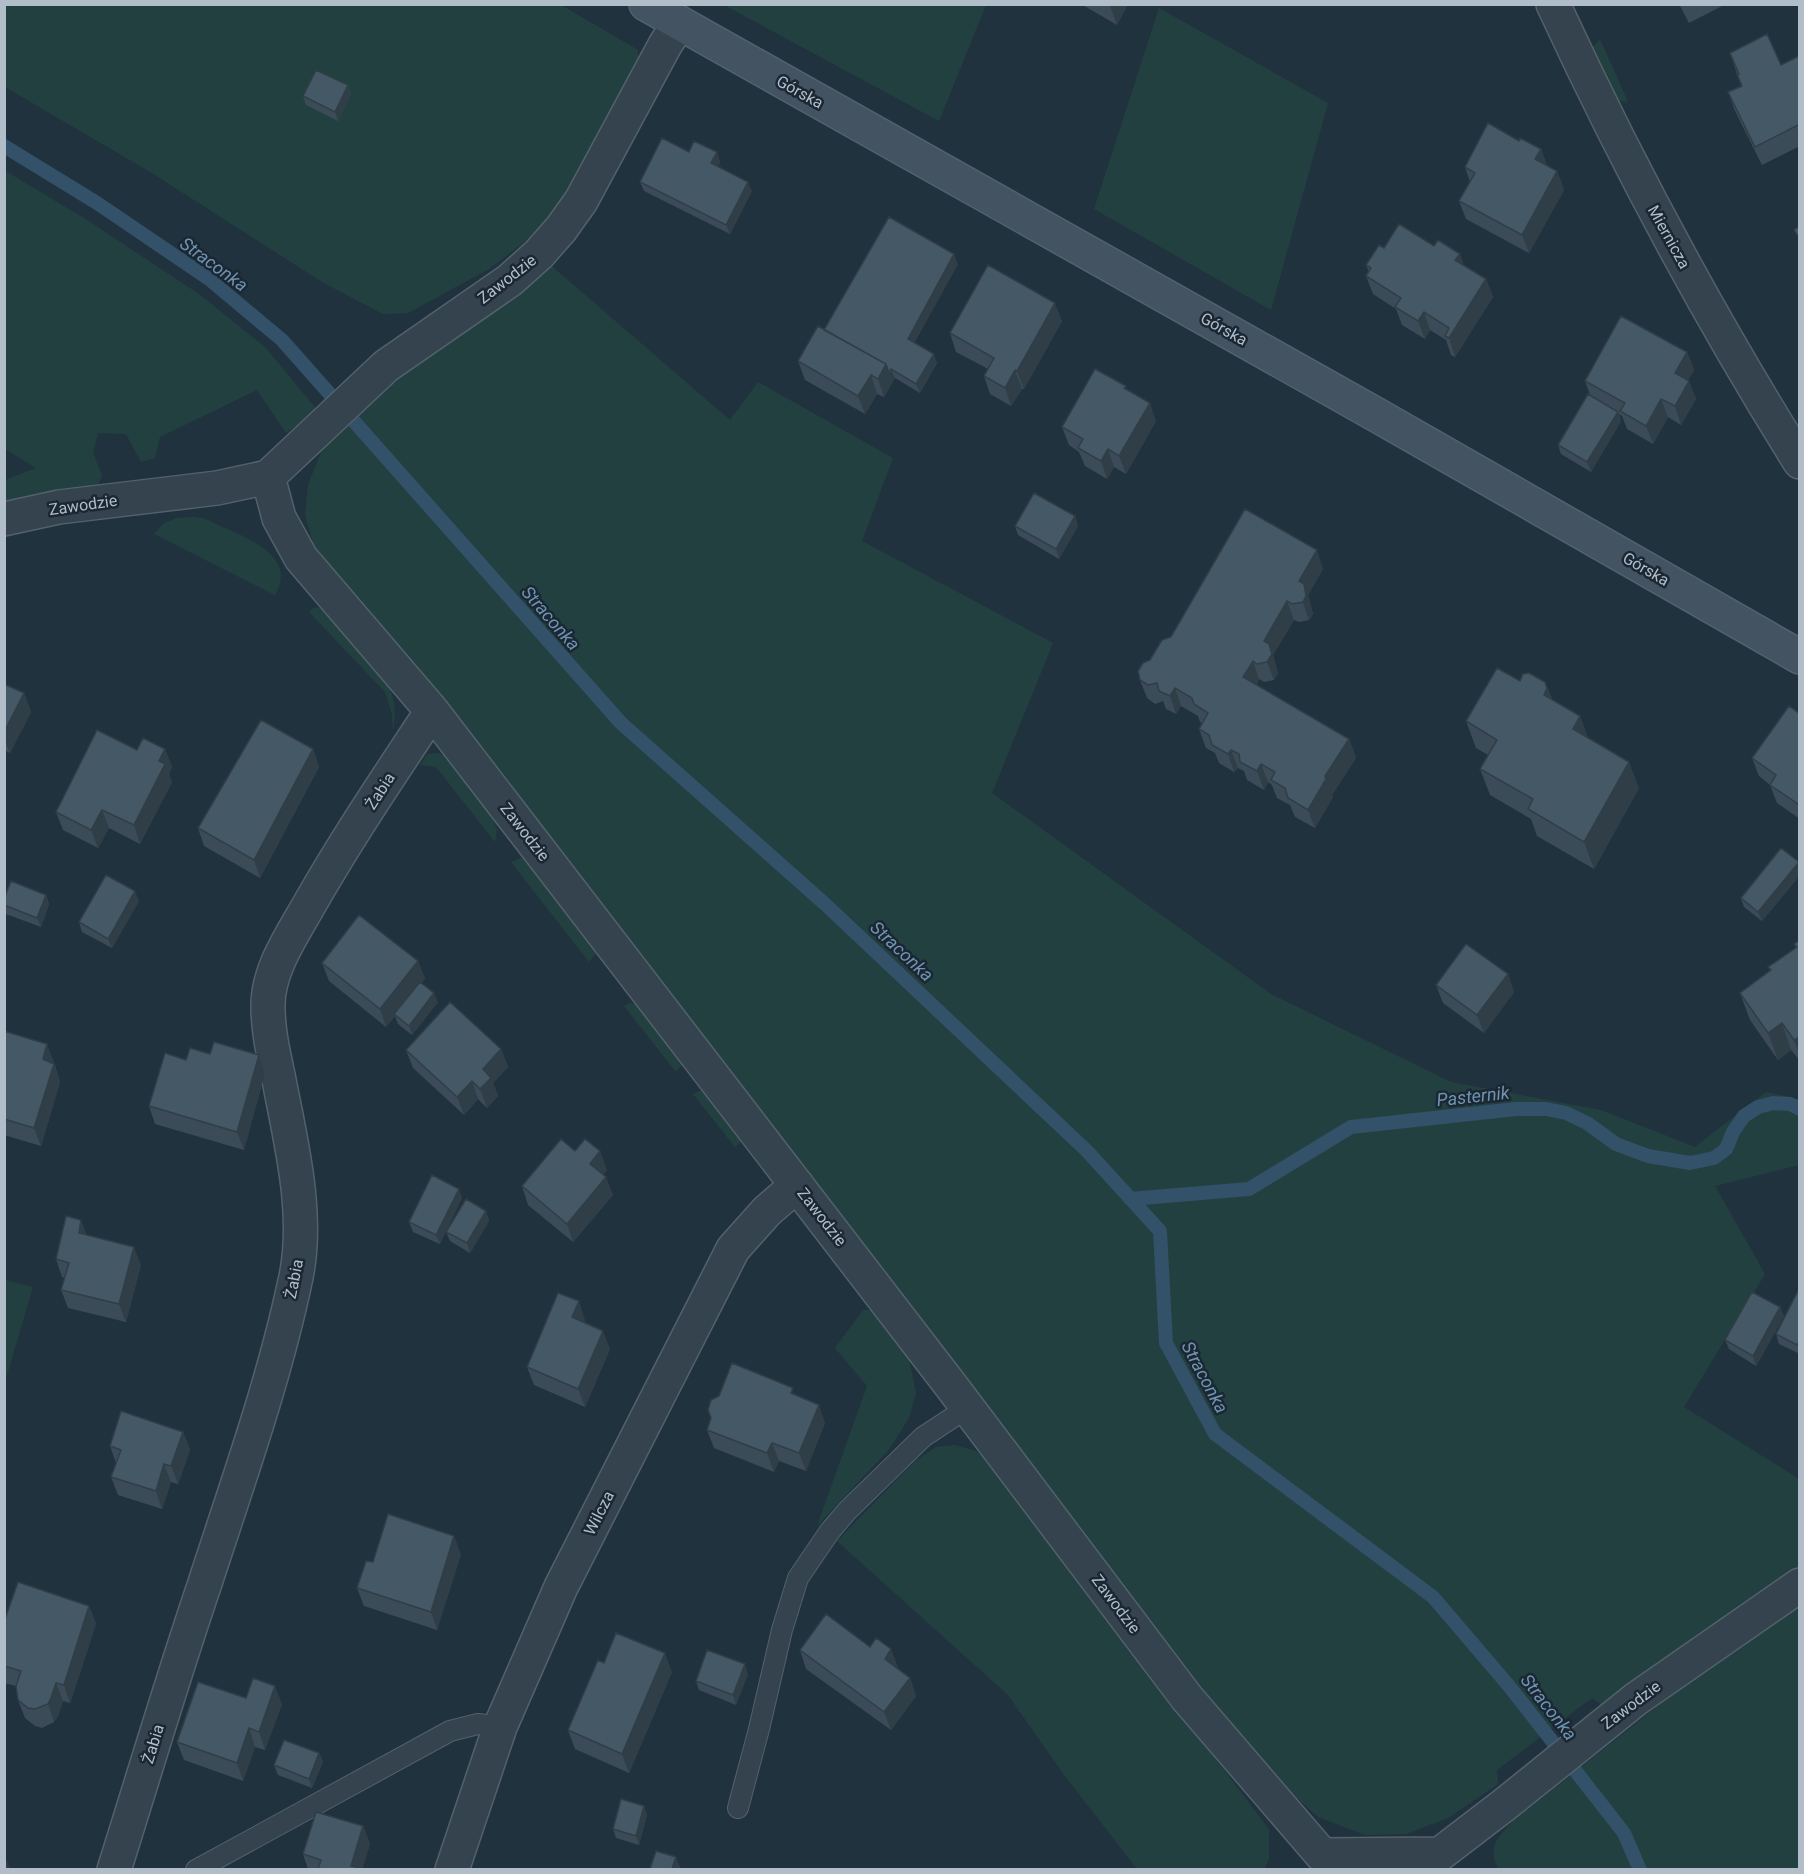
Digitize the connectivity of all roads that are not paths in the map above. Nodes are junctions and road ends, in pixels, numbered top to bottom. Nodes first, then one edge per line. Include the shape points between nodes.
1 (646, 4) edge
2 (1553, 4) edge
3 (679, 23) junction
4 (1800, 462) edge
5 (268, 477) junction
6 (4, 519) edge
7 (1800, 657) edge
8 (432, 711) junction
9 (797, 1185) junction
10 (967, 1408) junction
11 (1800, 1585) edge
12 (500, 1727) junction
13 (738, 1808) dead end
14 (1313, 1862) edge
15 (1452, 1862) edge
16 (114, 1869) edge
17 (196, 1869) edge
18 (452, 1869) edge

1 - 3 street, Górska
2 - 4 street, Miernicza via 1640,183 1755,391
3 - 5 street, Zawodzie via 581,201 539,254 510,280 386,366
3 - 7 street, Górska
5 - 6 street, Zawodzie via 217,488 59,507
5 - 8 street, Zawodzie via 279,518 301,558
8 - 9 street, Zawodzie
8 - 16 street, Żabia via 345,844 287,943 272,981 269,1030 301,1215 297,1273 250,1445
9 - 10 street, Zawodzie
9 - 12 street, Wilcza via 733,1249 561,1587
10 - 13 lane via 923,1437 848,1510 798,1578
10 - 14 street, Zawodzie
11 - 15 street, Zawodzie via 1636,1699 1504,1805
12 - 17 lane via 478,1724 450,1731
12 - 18 street, Wilcza
14 - 15 street, Zawodzie

